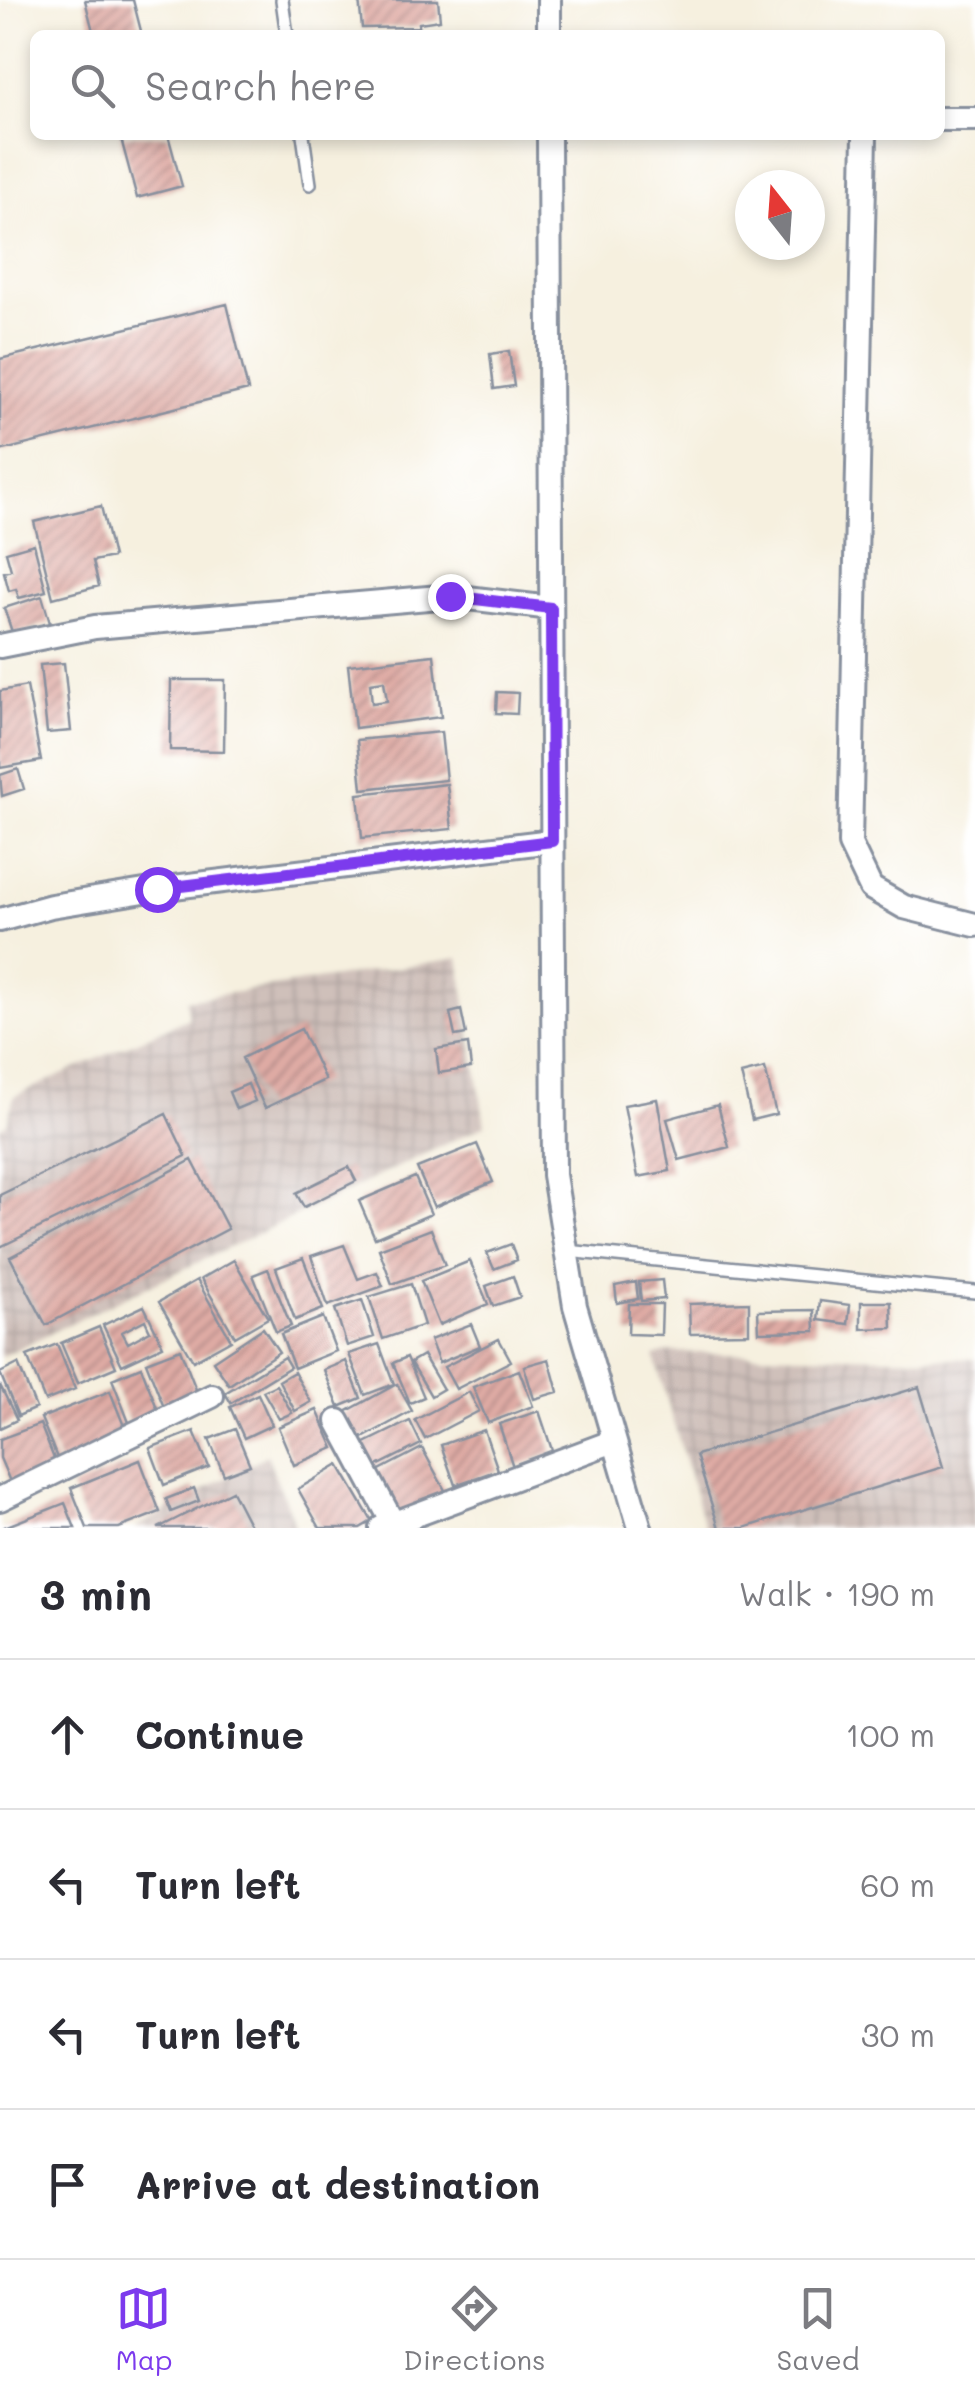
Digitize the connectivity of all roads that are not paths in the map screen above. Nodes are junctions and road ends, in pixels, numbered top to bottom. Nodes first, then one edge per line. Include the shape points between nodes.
1 (282, 0) edge
2 (549, 0) edge
3 (287, 30) edge
4 (549, 30) edge
5 (945, 119) edge
6 (975, 120) edge
7 (303, 140) edge
8 (549, 140) edge
9 (865, 140) edge
10 (310, 184) dead end
11 (551, 608) junction
12 (0, 646) edge
13 (552, 841) junction
14 (0, 920) edge
15 (975, 925) edge
16 (562, 1250) junction
17 (975, 1292) edge
18 (212, 1396) dead end
19 (338, 1421) dead end
20 (614, 1441) junction
21 (0, 1498) edge
22 (387, 1526) edge
23 (640, 1528) edge

1 - 3 lane
2 - 4 street
5 - 6 street
7 - 10 lane
8 - 11 street
9 - 15 street via 850,844 871,888 904,908
11 - 12 street via 450,596 95,627
11 - 13 street
13 - 14 street via 157,889
13 - 16 street via 554,1175
16 - 17 lane
16 - 20 street
18 - 21 street
19 - 22 street
20 - 22 street
20 - 23 street

